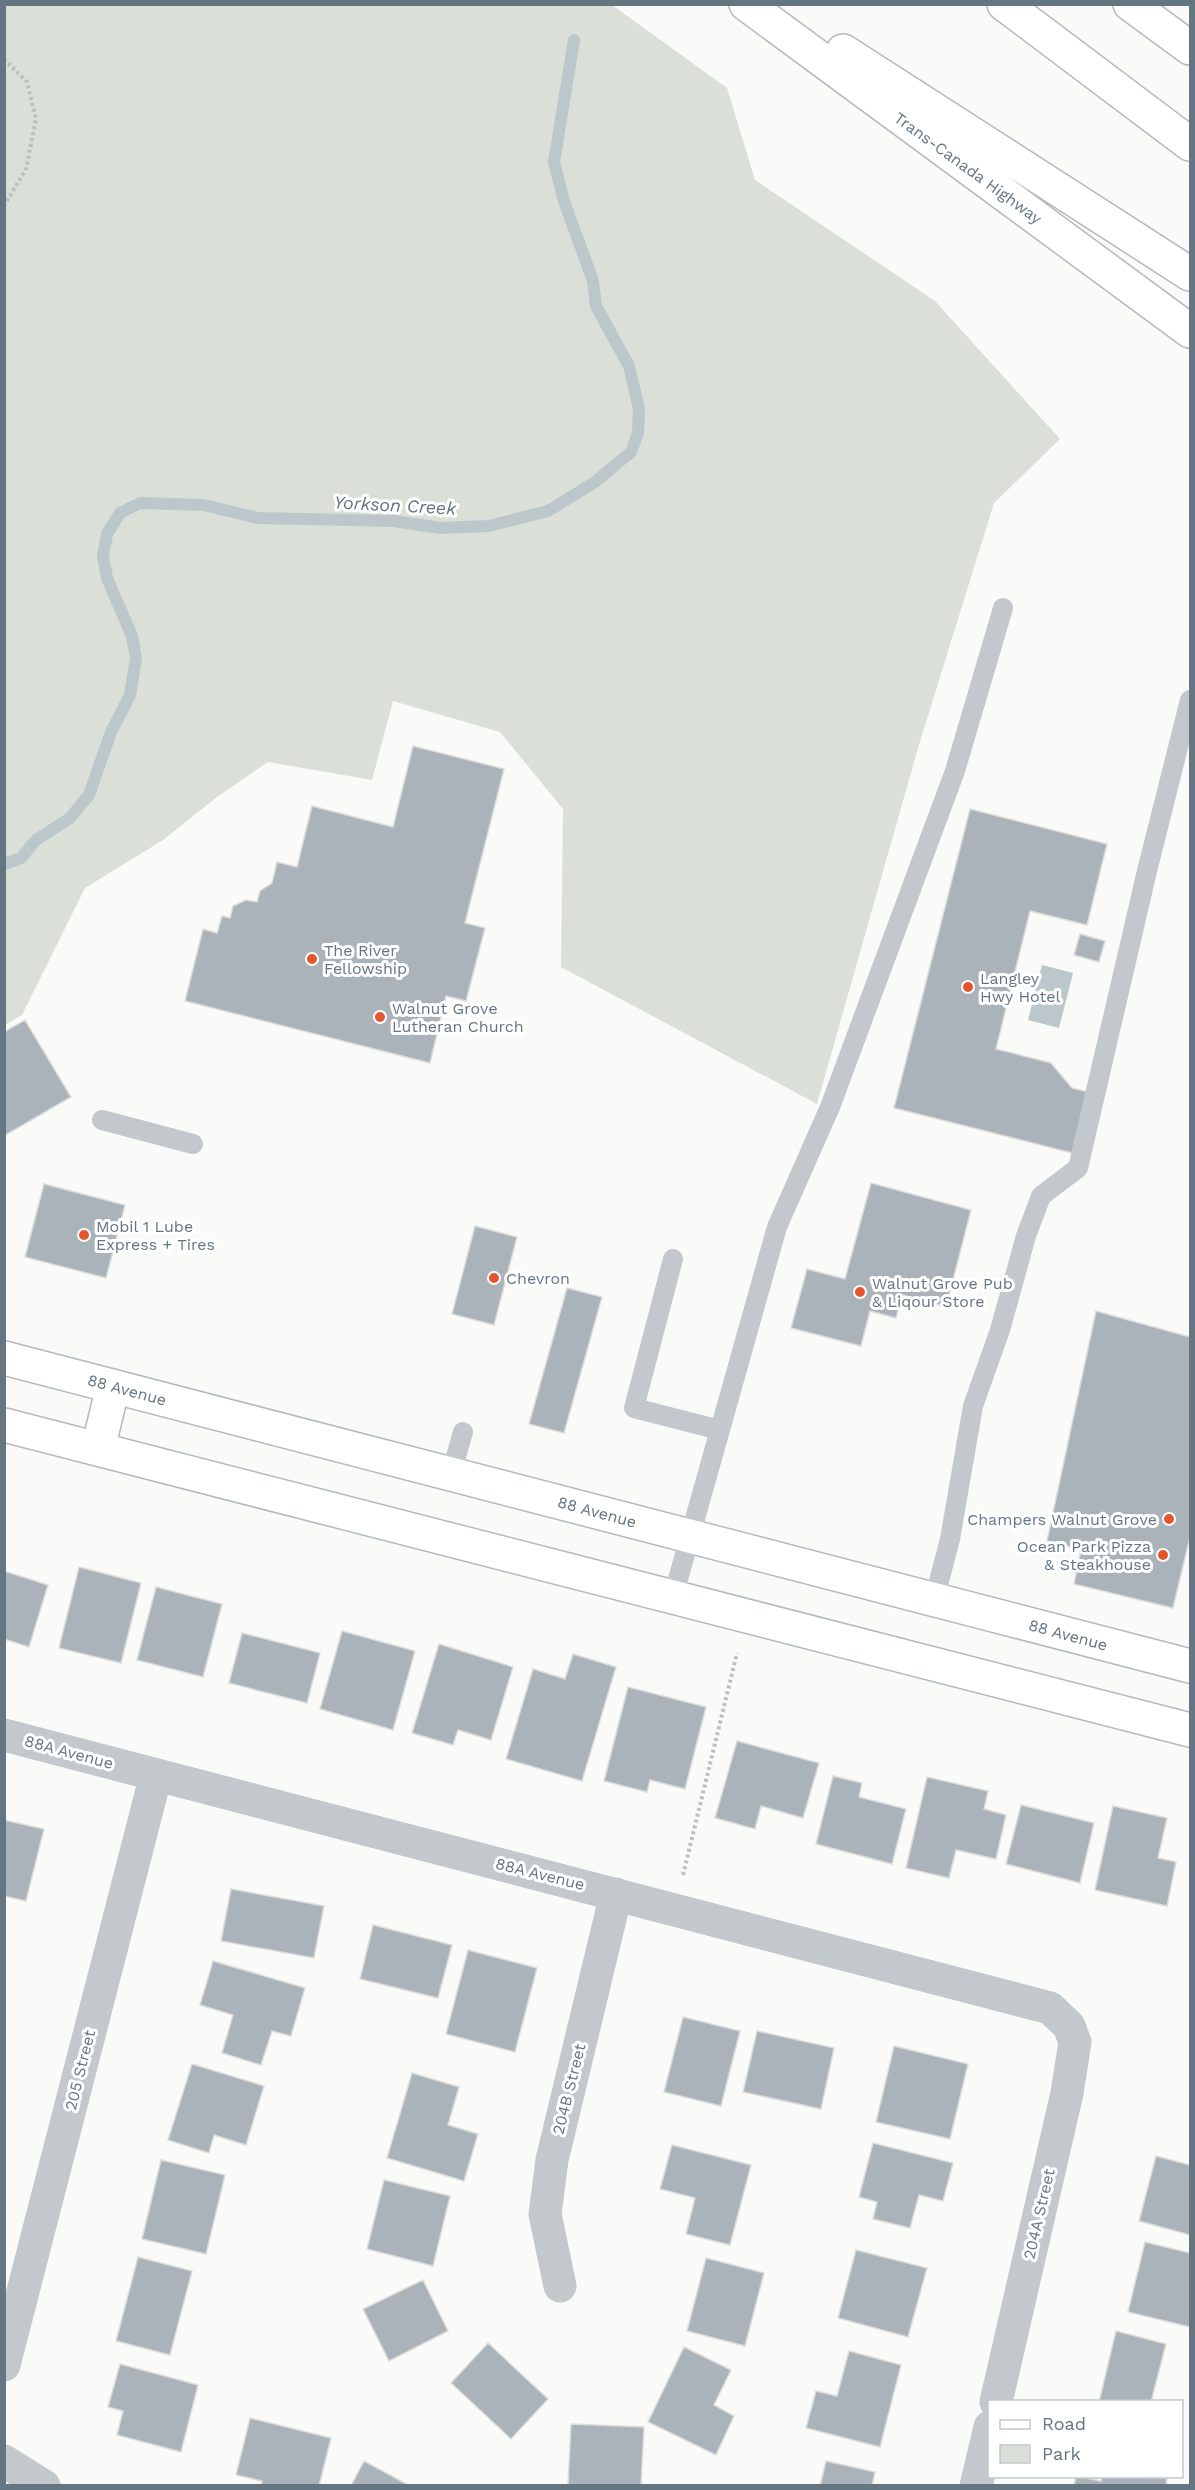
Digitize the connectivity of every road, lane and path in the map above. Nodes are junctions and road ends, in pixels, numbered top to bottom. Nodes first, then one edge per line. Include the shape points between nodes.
1 (746, 4) edge
2 (771, 4) edge
3 (1004, 4) edge
4 (1130, 4) edge
5 (1191, 48) edge
6 (4, 59) edge
7 (1191, 144) edge
8 (4, 206) edge
9 (1191, 274) edge
10 (1191, 331) edge
11 (1003, 608) dead end
12 (1191, 700) edge
13 (102, 1120) dead end
14 (193, 1144) dead end
15 (673, 1259) dead end
16 (4, 1358) edge
17 (113, 1386) junction
18 (4, 1425) edge
19 (720, 1430) junction
20 (463, 1432) dead end
21 (98, 1449) junction
22 (452, 1474) junction
23 (690, 1536) junction
24 (673, 1597) junction
25 (934, 1600) junction
26 (737, 1653) dead end
27 (1191, 1666) edge
28 (1191, 1730) edge
29 (4, 1735) edge
30 (156, 1775) junction
31 (681, 1884) dead end
32 (616, 1894) junction
33 (1069, 2025) joint
34 (560, 2286) dead end
35 (4, 2366) edge
36 (996, 2400) edge
37 (988, 2435) edge
38 (4, 2461) edge
39 (44, 2486) edge
40 (976, 2486) edge

1 - 10 main road, Trans-Canada Highway
2 - 9 main road
3 - 7 main road
4 - 5 main road
6 - 8 path via 27,81 36,119 26,169
11 - 19 lane via 955,771 830,1107 777,1227
12 - 25 lane via 1078,1168 1041,1196 1026,1236 1000,1330 972,1406 950,1539
13 - 14 lane
15 - 19 lane via 634,1408
16 - 17 main road, 88 Avenue
17 - 21 main road
17 - 22 main road, 88 Avenue
18 - 21 main road
19 - 23 lane
20 - 22 lane
21 - 24 main road
22 - 23 main road, 88 Avenue
23 - 24 lane
23 - 25 main road, 88 Avenue
24 - 28 main road
25 - 27 main road, 88 Avenue
26 - 31 path
29 - 30 street, 88A Avenue
30 - 32 street, 88A Avenue
30 - 35 street, 205 Street
32 - 33 street, 88A Avenue via 1015,1997 1050,2008
32 - 34 street, 204B Street via 552,2160 545,2214
33 - 36 street, 204A Street via 1075,2042 1069,2084
37 - 40 street
38 - 39 street

